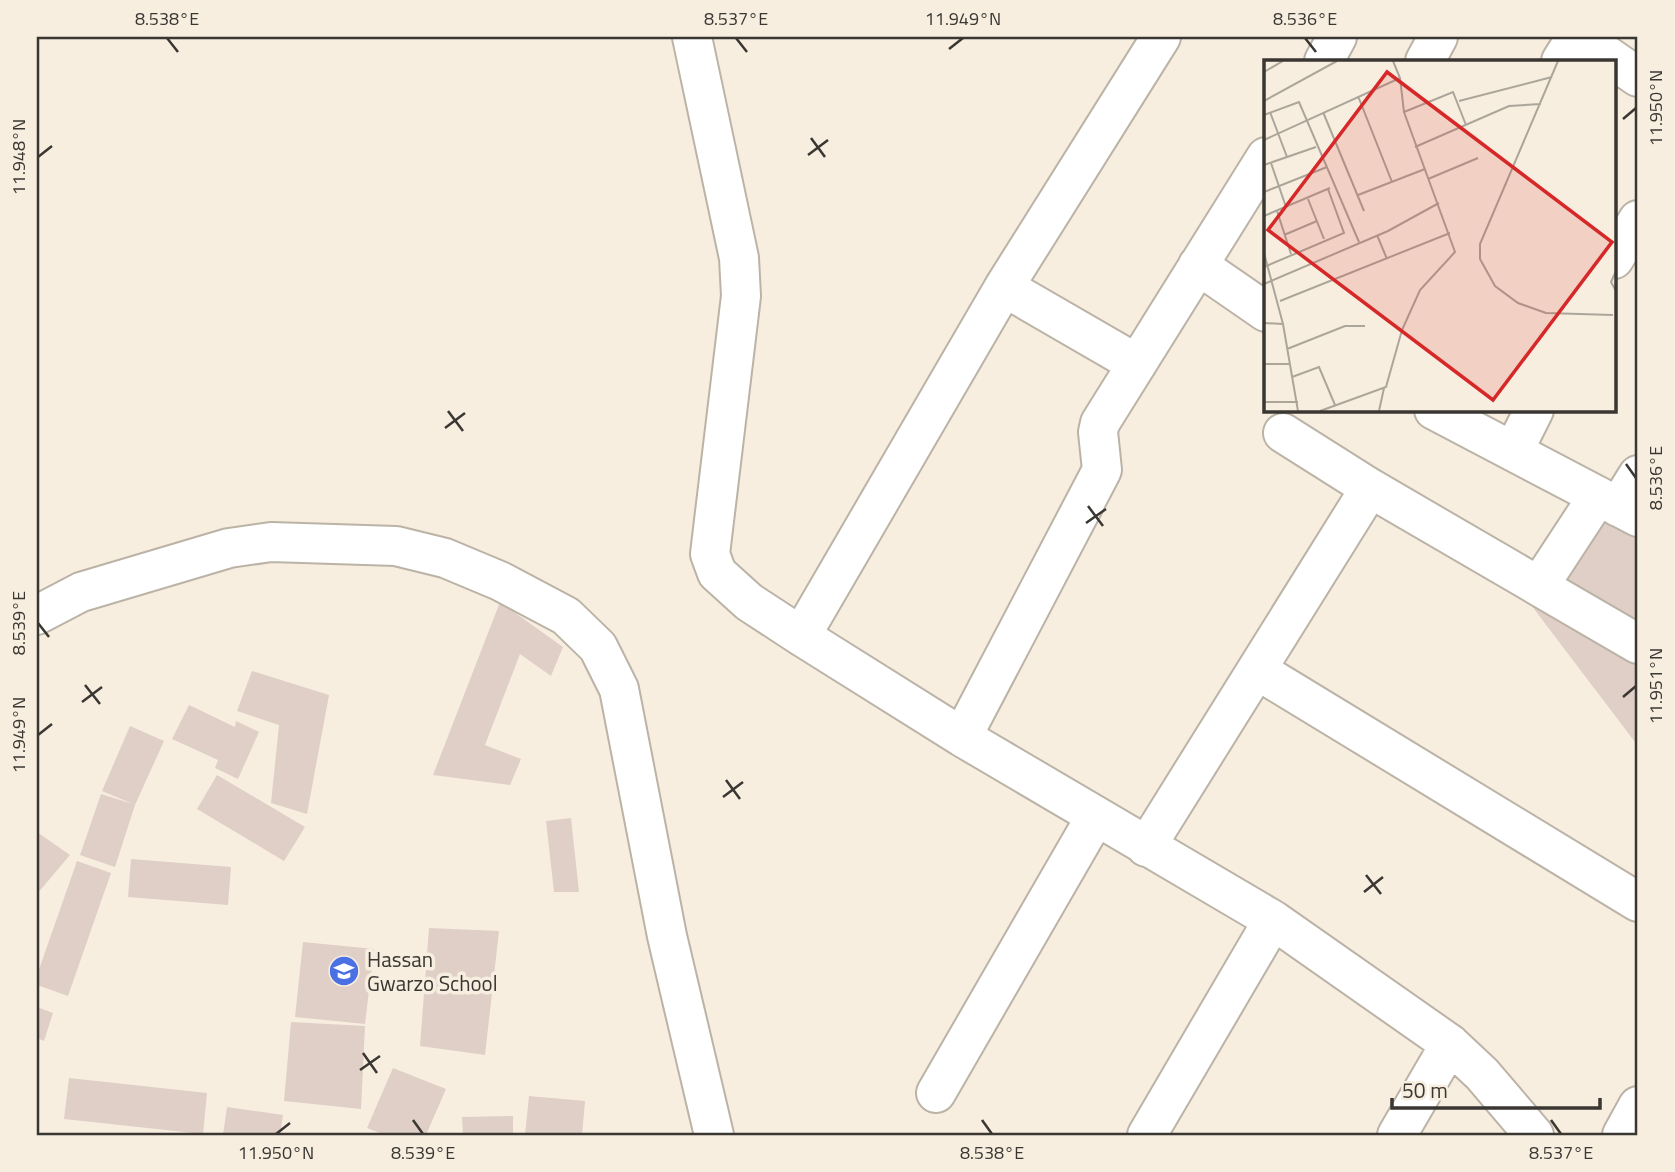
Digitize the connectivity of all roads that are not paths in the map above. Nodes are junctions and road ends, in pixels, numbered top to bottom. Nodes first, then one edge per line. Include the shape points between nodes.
1 (692, 37) edge
2 (1161, 37) edge
3 (1337, 37) edge
4 (1438, 37) edge
5 (1578, 37) edge
6 (1325, 60) edge
7 (1426, 60) edge
8 (1563, 60) edge
9 (1612, 60) edge
10 (1616, 63) edge
11 (1638, 78) edge
12 (1264, 160) edge
13 (1638, 220) edge
14 (1616, 256) edge
15 (1198, 265) junction
16 (1004, 287) junction
17 (1264, 311) edge
18 (1137, 364) junction
19 (1436, 411) edge
20 (1534, 411) edge
21 (1283, 433) dead end
22 (1514, 450) junction
23 (1638, 475) edge
24 (1370, 488) junction
25 (1618, 507) edge
26 (1539, 586) junction
27 (37, 615) edge
28 (801, 636) junction
29 (1638, 644) edge
30 (1257, 670) junction
31 (962, 737) junction
32 (1096, 816) junction
33 (1146, 847) junction
34 (1638, 902) edge
35 (1273, 920) junction
36 (1450, 1044) junction
37 (936, 1093) dead end
38 (1638, 1106) edge
39 (714, 1135) edge
40 (1147, 1135) edge
41 (1397, 1135) edge
42 (1534, 1135) edge
43 (1622, 1135) edge

1 - 28 street via 739,258 741,296 710,554 717,573 749,602
2 - 16 street
3 - 6 street
4 - 7 street
5 - 8 street
5 - 9 street
10 - 11 street
12 - 15 street
13 - 14 street
15 - 17 street
15 - 18 street
16 - 18 street
16 - 28 street
18 - 31 street via 1099,428 1102,470
19 - 22 street
20 - 22 street
21 - 24 street
22 - 25 street
23 - 25 street
24 - 26 street
24 - 30 street
25 - 26 street
26 - 29 street
27 - 39 street via 81,592 229,548 284,542 396,546 444,558 566,616 598,647 618,689 667,936
28 - 31 street
30 - 33 street
30 - 34 street
31 - 32 street
32 - 33 street
32 - 37 street
33 - 35 street
35 - 36 street
35 - 40 street
36 - 41 street
36 - 42 street
38 - 43 street

